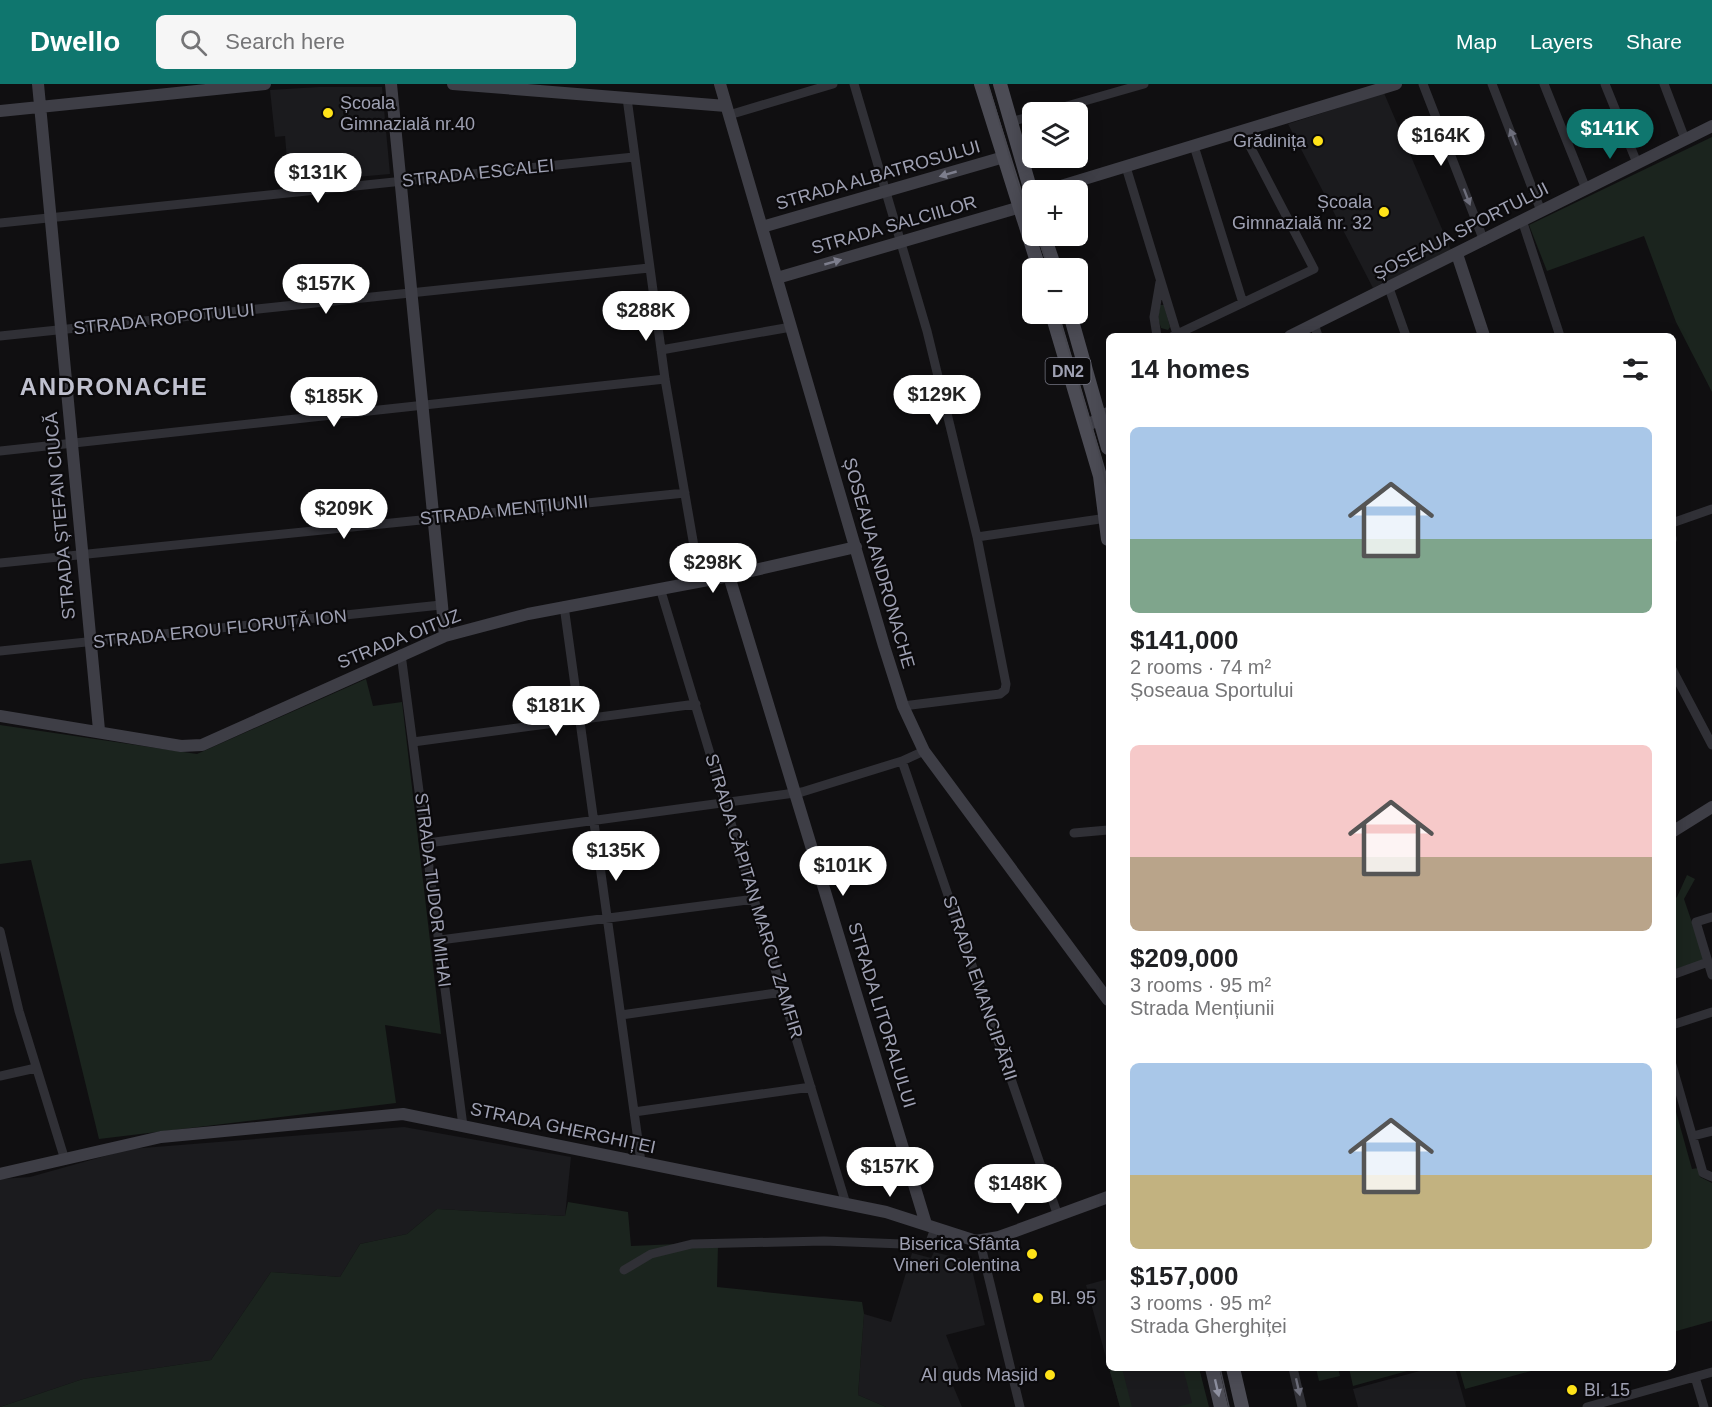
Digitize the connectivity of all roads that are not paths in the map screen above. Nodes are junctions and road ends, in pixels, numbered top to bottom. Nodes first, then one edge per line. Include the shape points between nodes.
1 (38, 84) edge
2 (265, 84) edge
3 (391, 84) edge
4 (453, 84) edge
5 (720, 84) edge
6 (832, 84) edge
7 (854, 84) edge
8 (981, 84) edge
9 (1000, 84) edge
10 (1144, 84) edge
11 (1396, 84) edge
12 (1423, 84) edge
13 (1492, 84) edge
14 (1544, 84) edge
15 (1605, 84) edge
16 (1664, 84) edge
17 (506, 86) edge
18 (587, 89) edge
19 (627, 98) junction
20 (1081, 102) edge
21 (40, 106) junction
22 (0, 111) edge
23 (727, 111) junction
24 (1022, 119) edge
25 (1010, 122) junction
26 (1712, 126) edge
27 (1242, 131) junction
28 (1685, 139) junction
29 (1194, 146) junction
30 (634, 157) junction
31 (1004, 157) junction
32 (1637, 163) junction
33 (1126, 167) junction
34 (1027, 180) edge
35 (1082, 180) edge
36 (400, 182) junction
37 (1586, 189) junction
38 (887, 191) junction
39 (1021, 207) junction
40 (1541, 211) junction
41 (50, 218) junction
42 (1522, 220) junction
43 (0, 224) edge
44 (762, 227) junction
45 (1484, 241) junction
46 (902, 242) junction
47 (1456, 254) junction
48 (1036, 258) edge
49 (649, 268) junction
50 (777, 278) junction
51 (1161, 279) junction
52 (1389, 288) junction
53 (411, 293) junction
54 (1243, 303) junction
55 (1055, 324) edge
56 (1073, 324) edge
57 (791, 327) junction
58 (61, 330) junction
59 (1316, 330) edge
60 (1157, 333) edge
61 (1174, 333) edge
62 (1179, 333) edge
63 (1405, 333) edge
64 (1483, 333) edge
65 (1559, 333) edge
66 (0, 336) edge
67 (661, 350) junction
68 (665, 379) junction
69 (421, 406) junction
70 (1105, 421) edge
71 (1085, 427) junction
72 (72, 443) junction
73 (0, 451) edge
74 (686, 493) junction
75 (1712, 509) edge
76 (1106, 512) edge
77 (433, 518) junction
78 (1106, 518) edge
79 (1676, 522) edge
80 (977, 537) junction
81 (856, 548) junction
82 (82, 555) junction
83 (0, 563) edge
84 (729, 576) junction
85 (700, 581) junction
86 (660, 588) junction
87 (441, 605) junction
88 (564, 606) junction
89 (445, 636) junction
90 (90, 642) junction
91 (0, 651) edge
92 (401, 654) junction
93 (1676, 677) edge
94 (696, 704) junction
95 (903, 706) junction
96 (0, 716) edge
97 (580, 720) junction
98 (99, 730) junction
99 (413, 742) junction
100 (1712, 745) edge
101 (924, 751) junction
102 (902, 761) junction
103 (795, 793) junction
104 (725, 802) junction
105 (1712, 807) edge
106 (1712, 814) edge
107 (593, 819) junction
108 (1106, 830) edge
109 (1676, 830) edge
110 (1074, 833) dead end
111 (428, 843) junction
112 (755, 900) junction
113 (1712, 917) edge
114 (607, 918) junction
115 (0, 931) edge
116 (440, 940) junction
117 (3, 955) edge
118 (1708, 962) junction
119 (1676, 974) edge
120 (1712, 975) edge
121 (783, 992) junction
122 (1106, 997) edge
123 (1712, 1012) edge
124 (621, 1015) junction
125 (1676, 1024) edge
126 (36, 1068) junction
127 (0, 1076) edge
128 (1676, 1079) edge
129 (811, 1087) junction
130 (634, 1112) junction
131 (463, 1126) junction
132 (1712, 1131) edge
133 (1693, 1136) junction
134 (65, 1160) junction
135 (641, 1162) junction
136 (0, 1174) edge
137 (1712, 1177) edge
138 (1106, 1198) edge
139 (846, 1203) junction
140 (1058, 1216) junction
141 (931, 1226) junction
142 (980, 1242) junction
143 (624, 1270) dead end
144 (1213, 1371) edge
145 (1234, 1371) edge
146 (1294, 1371) edge
147 (1711, 1374) edge
148 (1695, 1377) junction
149 (1020, 1407) edge
150 (1221, 1407) edge
151 (1242, 1407) edge
152 (1302, 1407) edge
153 (1587, 1407) edge
154 (1704, 1407) edge

1 - 21 street, STRADA ȘTEFAN CIUCĂ
2 - 21 street
3 - 36 street
4 - 17 street
5 - 23 street, ȘOSEAUA ANDRONACHE
6 - 23 street
7 - 38 street
8 - 31 main road
9 - 25 main road
10 - 20 street
11 - 27 street
12 -> 45 street
40 -> 13 street
14 - 37 street
15 - 32 street
16 - 28 street
17 - 18 street
18 - 19 street
19 - 23 street
19 - 30 street
21 - 22 street
21 - 41 street, STRADA ȘTEFAN CIUCĂ
23 - 44 street, ȘOSEAUA ANDRONACHE
24 - 25 street
25 - 34 main road
26 - 28 street, ȘOSEAUA SPORTULUI
27 - 29 street
27 - 54 street via 1314,269
28 - 32 street, ȘOSEAUA SPORTULUI
29 - 33 street
29 - 54 street
30 - 36 street, STRADA ESCALEI
30 - 49 street
31 -> 38 street, STRADA ALBATROSULUI
31 - 39 main road
32 - 37 street, ȘOSEAUA SPORTULUI
33 - 35 street
33 - 51 street
36 - 41 street, STRADA ESCALEI
36 - 53 street
37 - 40 street, ȘOSEAUA SPORTULUI
38 - 44 street, STRADA ALBATROSULUI
38 - 46 street
39 - 46 street, STRADA SALCIILOR
39 - 48 main road
40 - 42 street, ȘOSEAUA SPORTULUI
41 - 43 street, STRADA ESCALEI
41 - 58 street, STRADA ȘTEFAN CIUCĂ
42 - 45 street, ȘOSEAUA SPORTULUI
42 - 65 street
44 - 50 street, ȘOSEAUA ANDRONACHE
45 - 47 street, ȘOSEAUA SPORTULUI
50 -> 46 street, STRADA SALCIILOR
46 - 80 street
47 - 52 street, ȘOSEAUA SPORTULUI
47 - 64 street
49 - 53 street, STRADA ROPOTULUI
49 - 67 street
50 - 57 street, ȘOSEAUA ANDRONACHE
51 - 60 street via 1154,317
51 - 61 street
52 - 59 street, ȘOSEAUA SPORTULUI
52 - 63 street
53 - 58 street, STRADA ROPOTULUI
53 - 69 street
54 - 62 street
55 - 71 main road, DN2
56 - 70 main road, DN2
57 - 67 street
57 - 81 street, ȘOSEAUA ANDRONACHE
58 - 66 street, STRADA ROPOTULUI
58 - 72 street, STRADA ȘTEFAN CIUCĂ
67 - 68 street
68 - 69 street
68 - 74 street
69 - 72 street
69 - 77 street
70 - 71 street
71 - 76 main road, DN2
72 - 73 street
72 - 82 street, STRADA ȘTEFAN CIUCĂ
74 - 77 street, STRADA MENȚIUNII
74 - 85 street
75 - 79 street
77 - 82 street, STRADA MENȚIUNII
77 - 87 street
78 - 80 street
80 - 95 street via 1005,690 1000,694
81 - 84 street, STRADA OITUZ
81 - 95 street, ȘOSEAUA ANDRONACHE
82 - 83 street, STRADA MENȚIUNII
82 - 90 street, STRADA ȘTEFAN CIUCĂ
84 - 85 street, STRADA OITUZ
84 - 103 street, STRADA LITORALULUI
85 - 86 street, STRADA OITUZ
86 - 88 street, STRADA OITUZ
86 - 94 street, STRADA CĂPITAN MARCU ZAMFIR
87 - 89 street
87 - 90 street, STRADA EROU FLORUȚĂ ION
88 - 89 street, STRADA OITUZ
88 - 97 street
89 - 92 street, STRADA OITUZ
90 - 91 street, STRADA EROU FLORUȚĂ ION
90 - 98 street, STRADA ȘTEFAN CIUCĂ
92 - 98 street, STRADA OITUZ via 202,745 181,746
92 - 99 street, STRADA TUDOR MIHAI
93 - 100 street
94 - 97 street
94 - 104 street, STRADA CĂPITAN MARCU ZAMFIR
95 - 101 street, ȘOSEAUA ANDRONACHE
96 - 98 street, STRADA OITUZ
97 - 99 street
97 - 107 street
99 - 111 street, STRADA TUDOR MIHAI
101 - 102 street
101 - 122 street, ȘOSEAUA ANDRONACHE
102 - 103 street
102 - 140 street, STRADA EMANCIPĂRII
103 - 104 street
103 - 141 street, STRADA LITORALULUI
104 - 107 street
104 - 112 street, STRADA CĂPITAN MARCU ZAMFIR
105 - 109 street
106 - 109 street
107 - 111 street
107 - 114 street
108 - 110 street
111 - 116 street, STRADA TUDOR MIHAI
112 - 114 street
112 - 121 street, STRADA CĂPITAN MARCU ZAMFIR
113 - 118 street via 1696,922
114 - 116 street
114 - 124 street
115 - 117 street
116 - 131 street, STRADA TUDOR MIHAI
117 - 126 street
118 - 119 street
118 - 120 street
121 - 124 street
121 - 129 street, STRADA CĂPITAN MARCU ZAMFIR
123 - 125 street
124 - 130 street
126 - 127 street
126 - 134 street
128 - 133 street
129 - 130 street
129 - 139 street, STRADA CĂPITAN MARCU ZAMFIR
130 - 135 street
131 - 134 street, STRADA GHERGHIȚEI via 403,1114 373,1115 160,1137
131 - 135 street, STRADA GHERGHIȚEI
132 - 133 street
133 - 137 street via 1703,1173
134 - 136 street, STRADA GHERGHIȚEI
135 - 139 street, STRADA GHERGHIȚEI
138 - 140 street
139 - 141 street, STRADA GHERGHIȚEI
140 - 142 street
141 - 142 street, STRADA GHERGHIȚEI
141 - 143 street via 929,1245 824,1241 692,1244 651,1254
142 - 149 street
144 -> 150 main road
145 - 151 main road
146 -> 152 street
147 - 148 street
148 - 153 street
148 - 154 street

